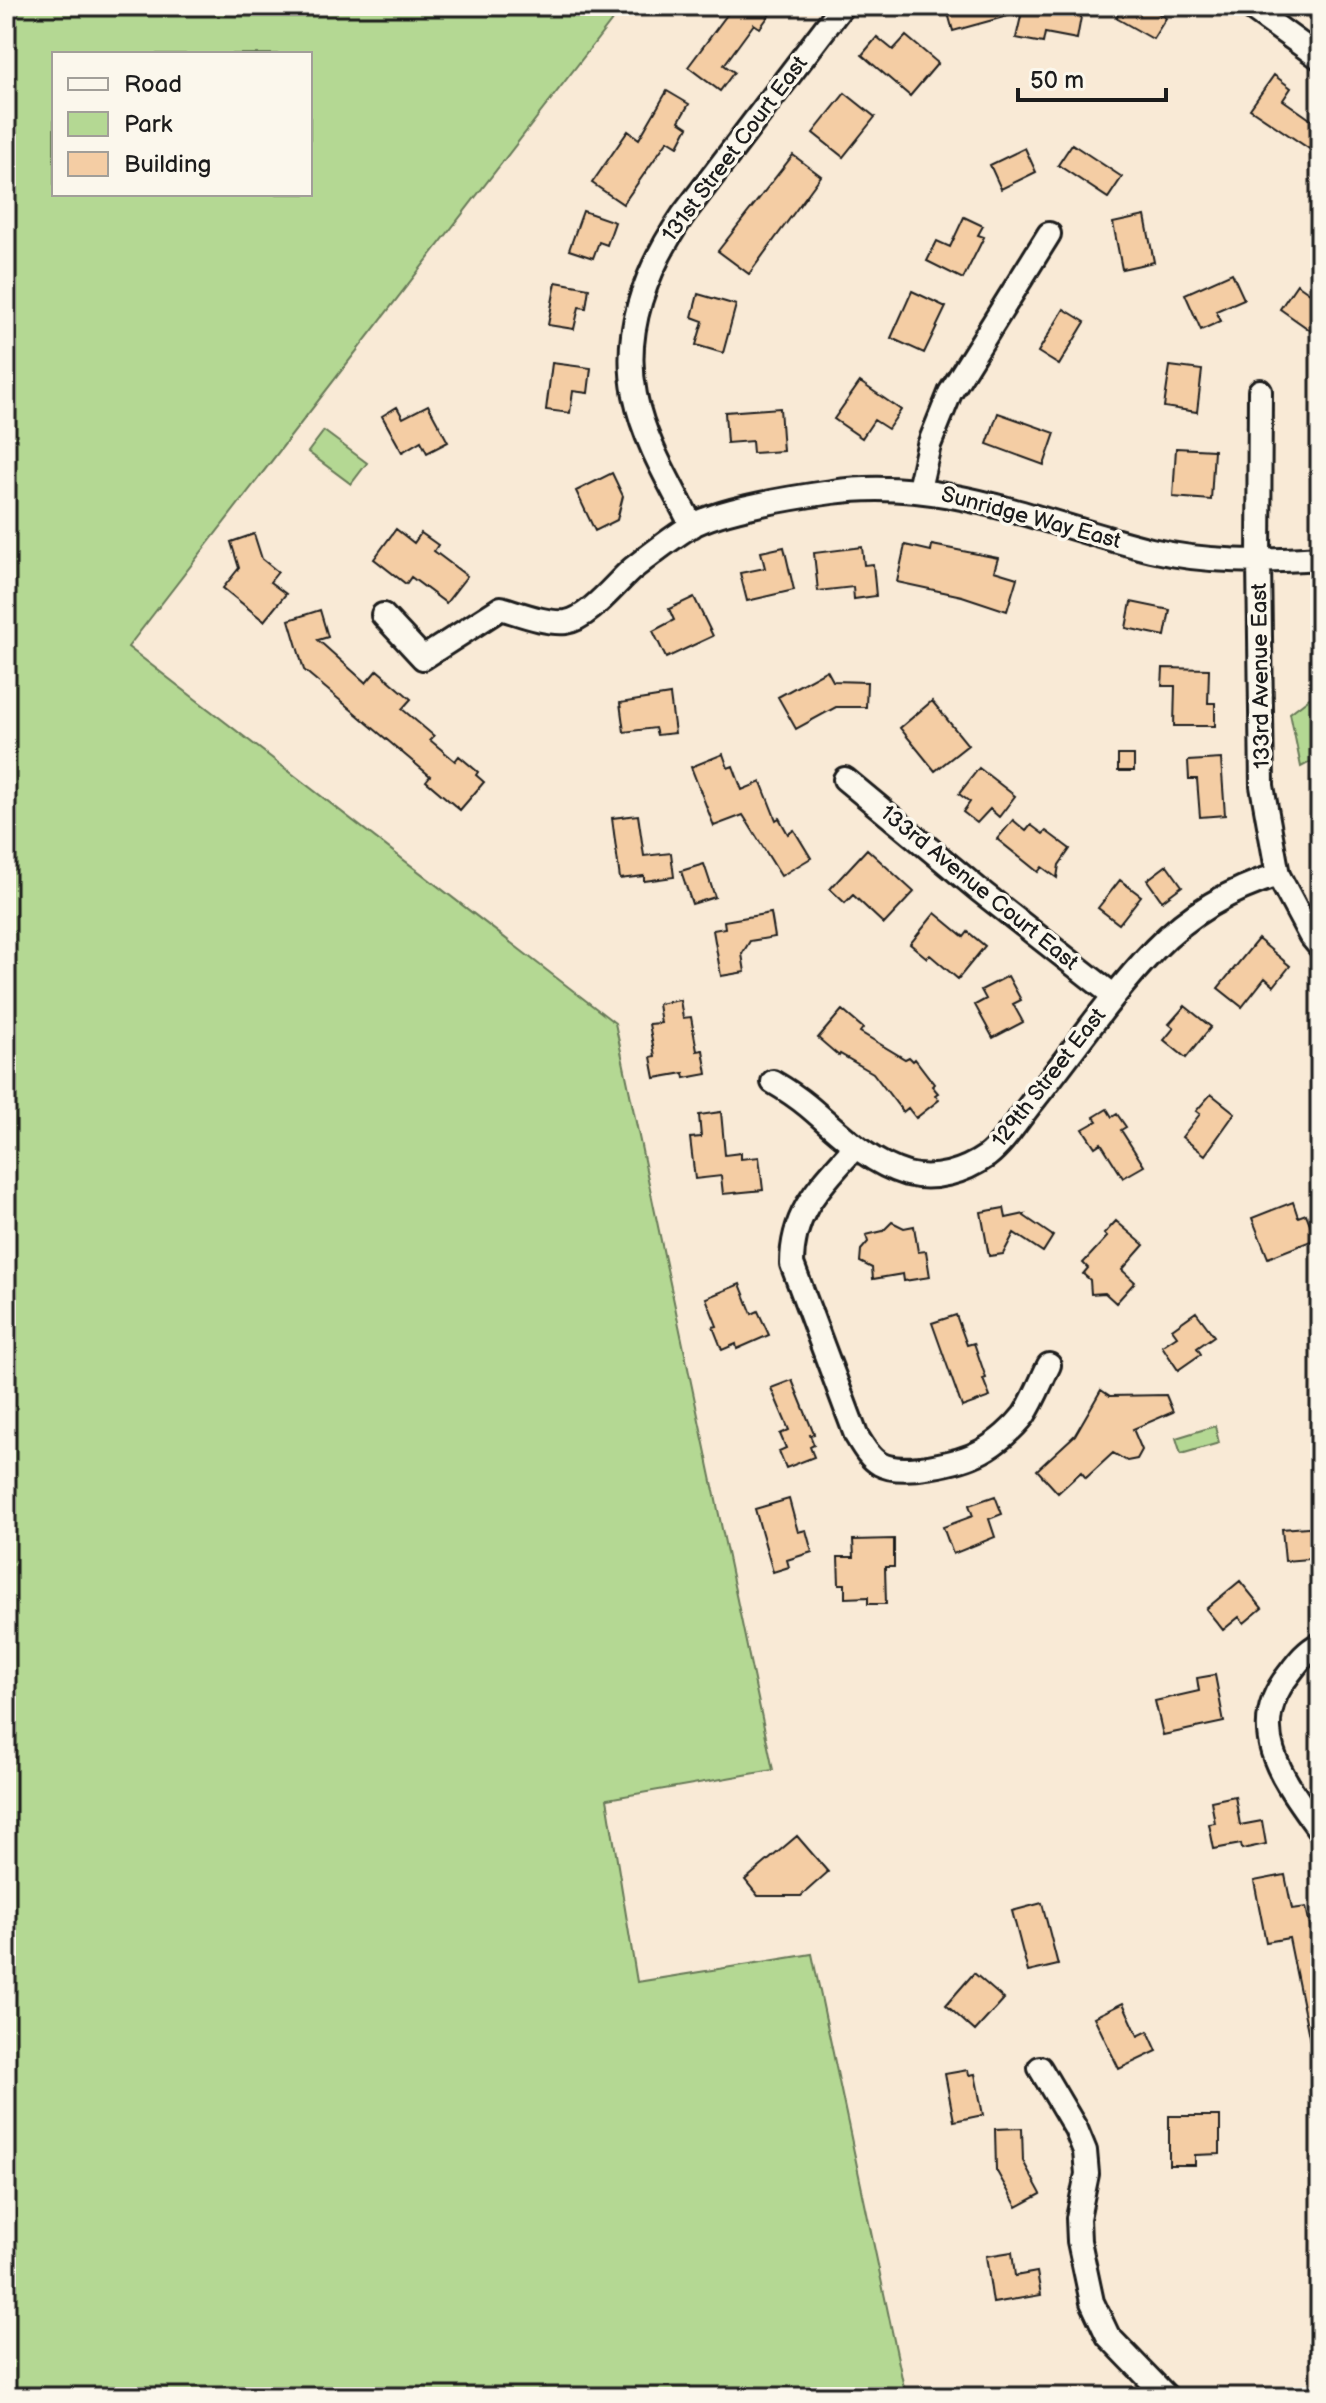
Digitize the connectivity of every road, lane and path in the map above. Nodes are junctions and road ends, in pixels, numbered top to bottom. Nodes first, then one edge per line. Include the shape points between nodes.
1 (842, 6) edge
2 (1248, 6) edge
3 (1320, 58) edge
4 (1049, 234) dead end
5 (1260, 391) dead end
6 (919, 489) junction
7 (692, 526) junction
8 (1320, 558) edge
9 (1259, 562) junction
10 (383, 615) dead end
11 (845, 779) dead end
12 (1278, 875) junction
13 (1320, 947) edge
14 (1114, 996) junction
15 (773, 1082) dead end
16 (855, 1147) junction
17 (1049, 1365) dead end
18 (1320, 1644) edge
19 (1320, 1831) edge
20 (1040, 2068) dead end
21 (1167, 2397) edge

1 - 7 street, 131st Street Court East via 683,215 660,249 639,305 633,333 635,397
2 - 3 street
4 - 6 street via 950,393 929,445
5 - 9 street, 133rd Avenue East
6 - 7 street, Sunridge Way East via 831,492 723,513
6 - 9 street, Sunridge Way East via 1151,550
7 - 10 street, Sunridge Way East via 582,616 567,622 501,608 423,658
8 - 9 street, Sunridge Way East
9 - 12 street, 133rd Avenue East via 1262,786
11 - 14 street, 133rd Avenue Court East
12 - 13 street, 133rd Avenue East
12 - 14 street, 129th Street East via 1227,894 1203,910 1156,948
14 - 16 street, 129th Street East via 984,1158 957,1172 926,1177 892,1169
15 - 16 street, 129th Street East
16 - 17 street via 812,1196 798,1221 792,1264 866,1451 881,1464 905,1470 981,1451 1024,1414
18 - 19 street via 1306,1652 1273,1696 1268,1723 1278,1765
20 - 21 street via 1085,2151 1087,2174 1078,2229 1092,2302 1108,2336

